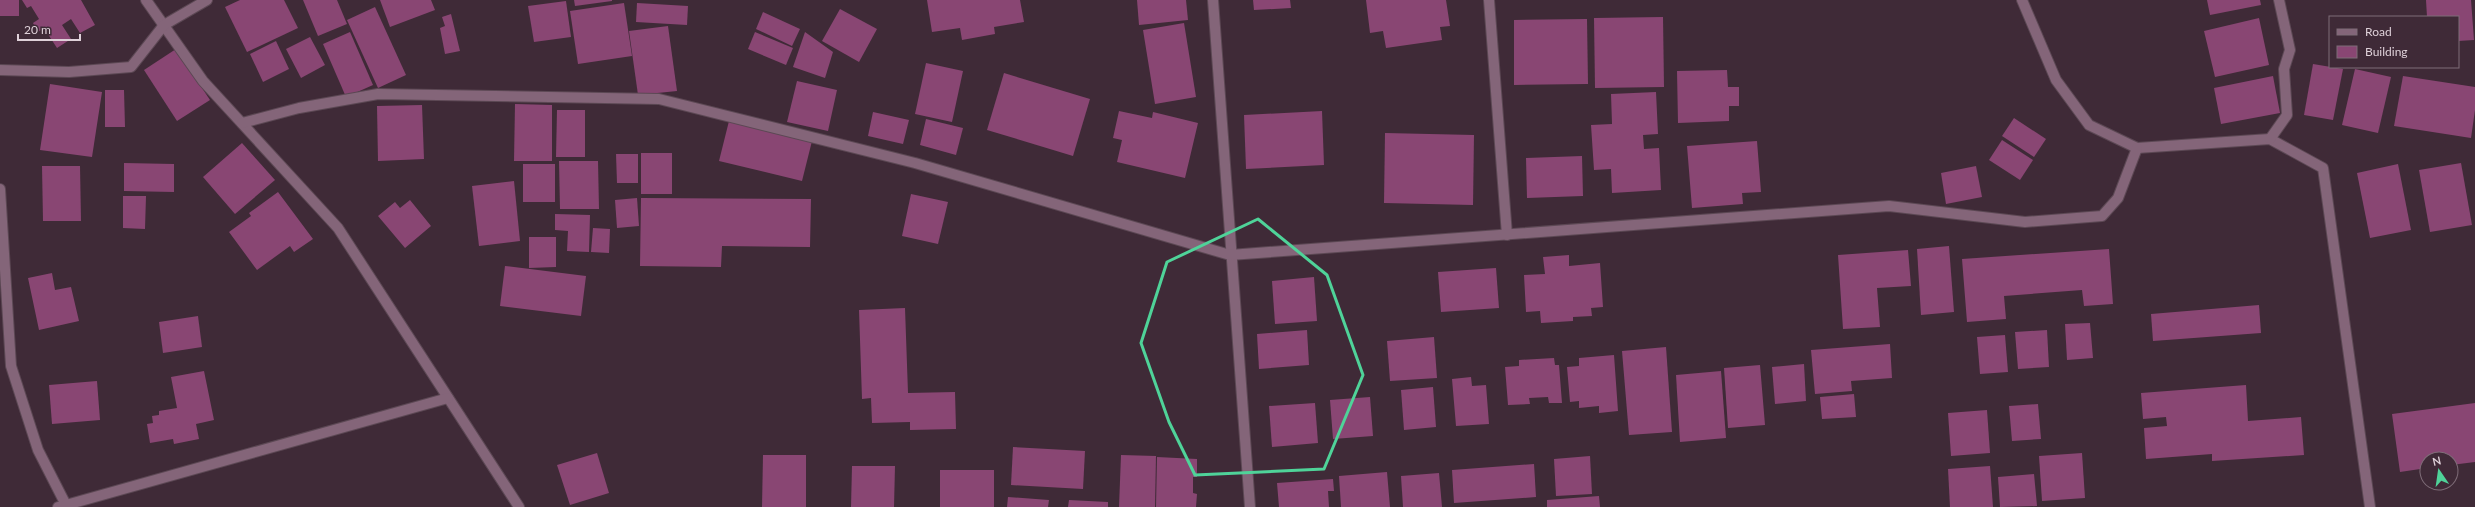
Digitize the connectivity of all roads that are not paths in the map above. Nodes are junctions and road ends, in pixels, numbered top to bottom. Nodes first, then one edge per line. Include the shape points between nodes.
1 (146, 0) edge
2 (207, 0) edge
3 (1213, 0) edge
4 (1489, 0) edge
5 (2022, 0) edge
6 (2279, 0) edge
7 (164, 25) junction
8 (0, 70) edge
9 (242, 123) junction
10 (2270, 139) junction
11 (2137, 148) junction
12 (0, 189) edge
13 (1507, 235) junction
14 (1230, 255) junction
15 (448, 398) junction
16 (62, 506) edge
17 (519, 507) edge
18 (1250, 507) edge
19 (2366, 507) edge

1 - 7 street
2 - 7 street
3 - 14 street
4 - 13 street
5 - 11 street via 2056,80 2090,125
6 - 10 street via 2290,50 2284,69 2287,115
7 - 8 street via 131,67 69,72
7 - 9 street via 203,81
9 - 14 street via 299,108 378,94 659,98 915,163
9 - 15 street via 338,228
10 - 11 street
10 - 19 street via 2323,168
11 - 13 street via 2118,198 2102,216 2025,222 1888,206
12 - 16 street via 11,366 38,450
13 - 14 street
14 - 18 street
15 - 16 street
15 - 17 street

